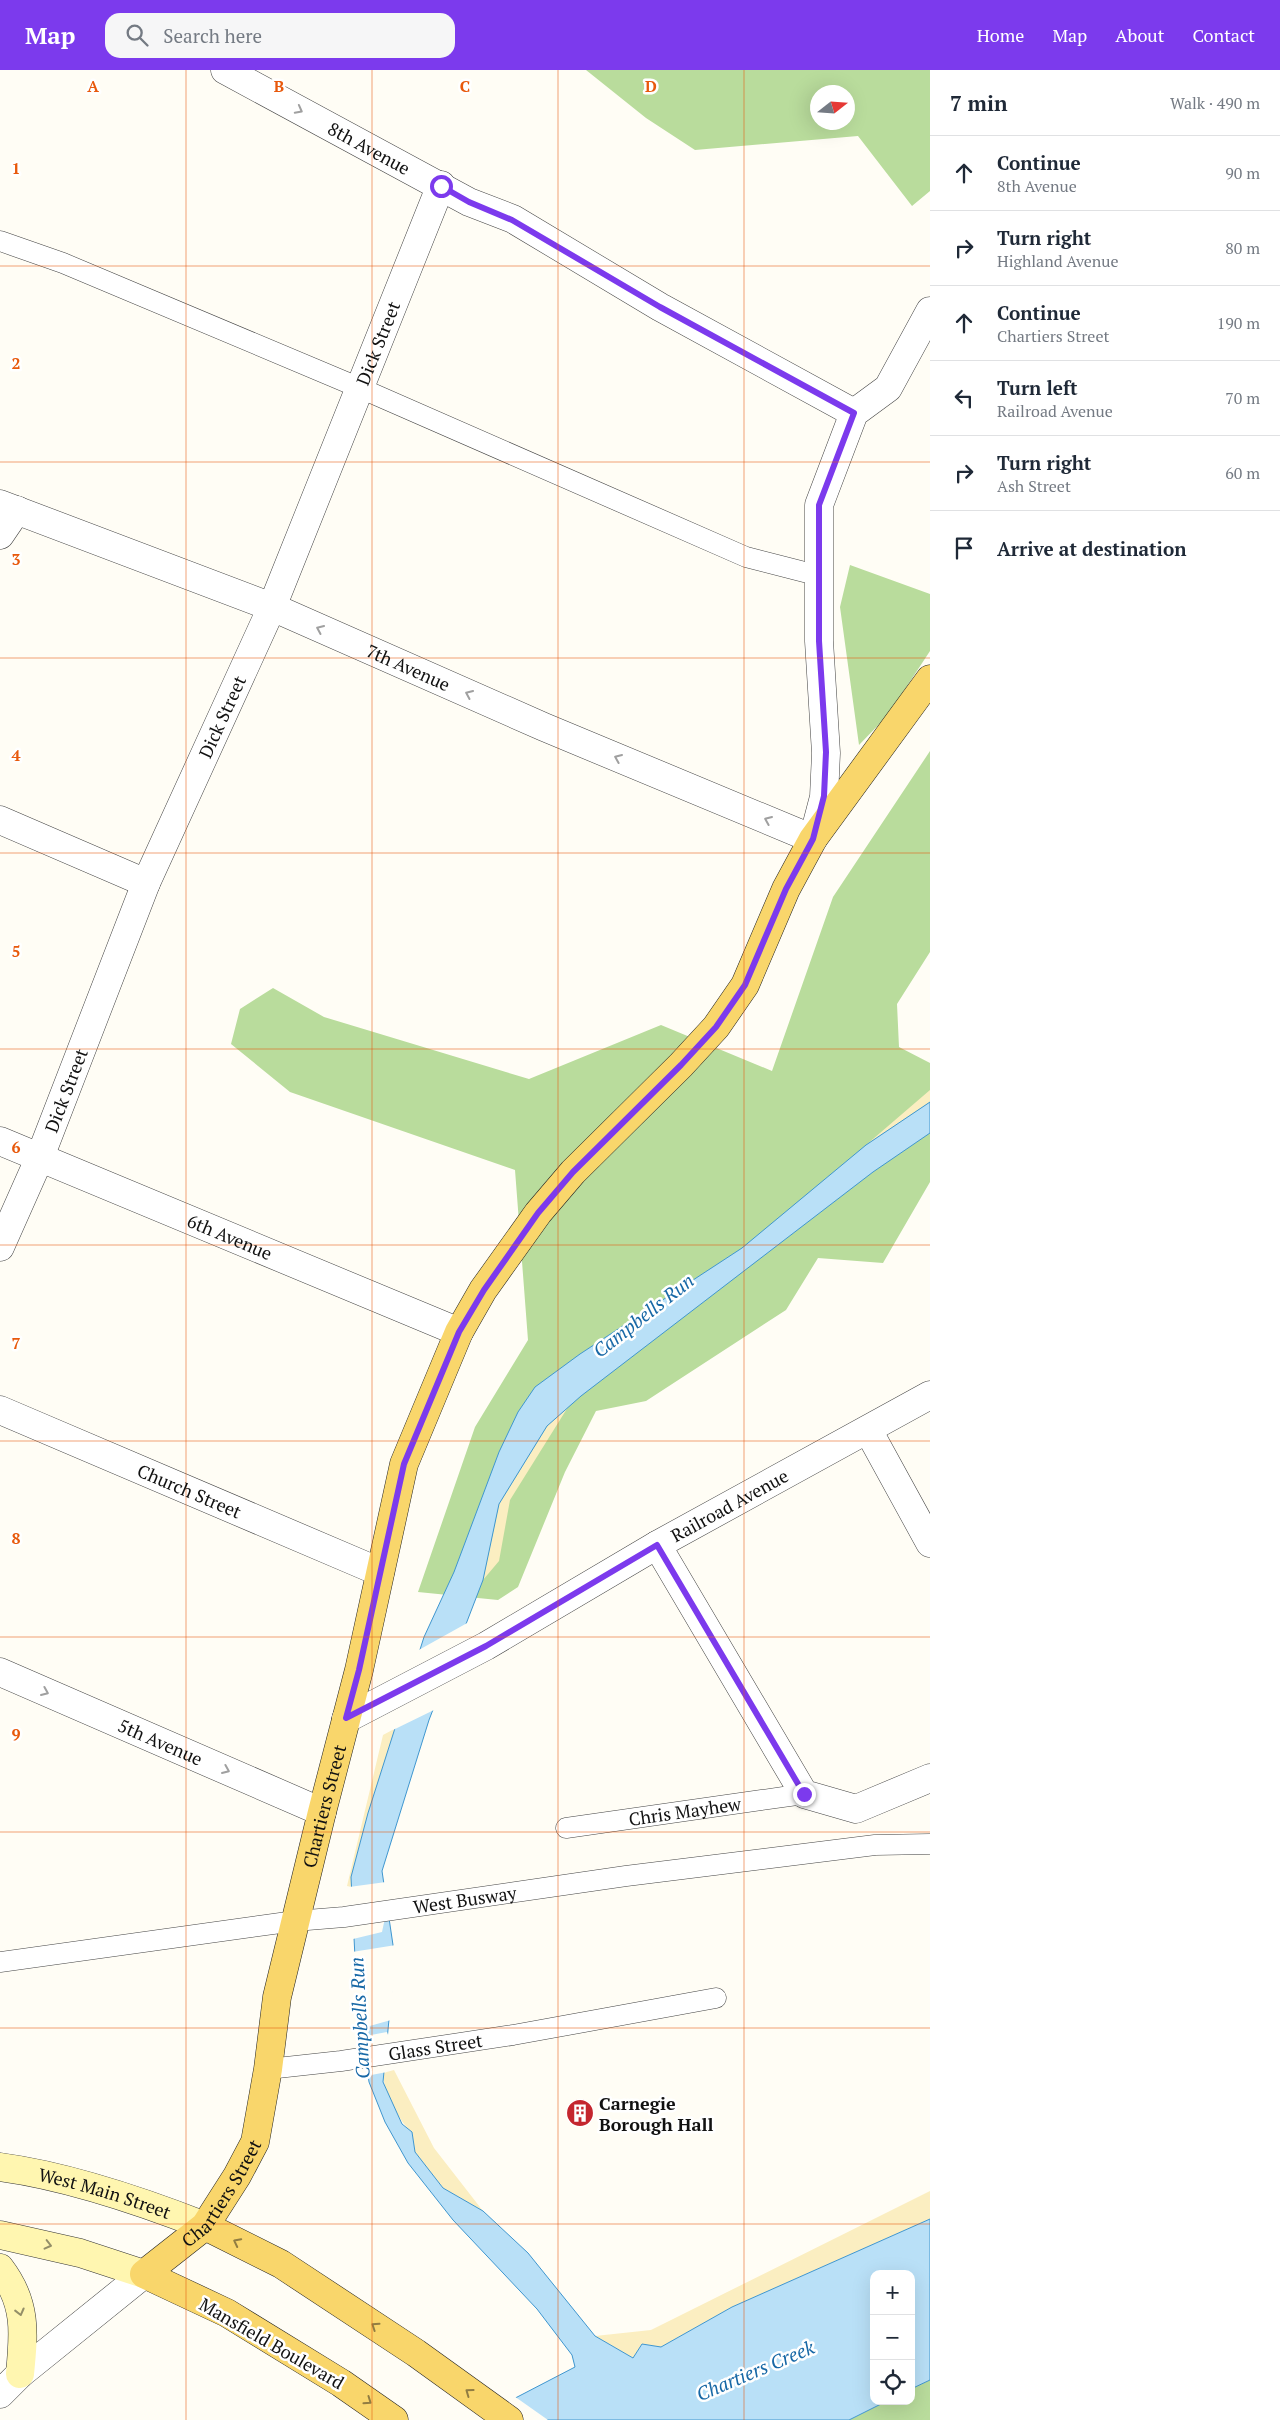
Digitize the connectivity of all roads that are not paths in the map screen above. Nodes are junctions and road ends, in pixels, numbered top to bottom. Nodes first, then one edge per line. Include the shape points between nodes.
1 (226, 70) edge
2 (441, 186) junction
3 (0, 241) edge
4 (930, 311) edge
5 (360, 388) junction
6 (854, 413) junction
7 (8, 507) edge
8 (0, 536) edge
9 (820, 576) junction
10 (272, 607) junction
11 (930, 679) edge
12 (0, 820) edge
13 (813, 839) junction
14 (146, 883) junction
15 (0, 1141) edge
16 (40, 1157) junction
17 (0, 1247) edge
18 (459, 1332) junction
19 (930, 1395) edge
20 (0, 1410) edge
21 (868, 1430) junction
22 (930, 1543) edge
23 (657, 1545) junction
24 (380, 1572) junction
25 (0, 1672) edge
26 (346, 1718) junction
27 (930, 1778) edge
28 (804, 1794) junction
29 (322, 1812) junction
30 (566, 1828) dead end
31 (930, 1844) edge
32 (295, 1921) junction
33 (0, 1962) edge
34 (716, 1998) dead end
35 (268, 2069) junction
36 (0, 2167) edge
37 (205, 2226) junction
38 (0, 2235) edge
39 (0, 2268) edge
40 (144, 2274) junction
41 (20, 2374) junction
42 (0, 2394) edge
43 (394, 2420) edge
44 (508, 2420) edge

1 -> 2 street, 8th Avenue
2 - 5 street, Dick Street
2 - 6 street, 8th Avenue via 512,220 660,307
3 - 5 lane via 63,263
4 - 6 street via 888,388
5 - 9 lane via 746,557
5 - 10 street, Dick Street
6 - 9 street via 819,505
7 - 8 street
7 - 10 street, 7th Avenue
9 - 13 street via 819,641 826,752 824,796
13 -> 10 street, 7th Avenue via 544,727
10 - 14 street, Dick Street
11 - 13 main road, Chartiers Street
12 - 14 street
13 - 18 main road, Chartiers Street via 786,889 745,985 716,1027 573,1172 538,1213 489,1282
14 - 16 street, Dick Street
15 - 16 street, 6th Avenue
16 - 17 street, Dick Street
16 - 18 street, 6th Avenue
18 - 24 main road, Chartiers Street via 404,1464
19 - 21 street, Railroad Avenue
20 - 24 street, Church Street
21 - 22 street
21 - 23 street, Railroad Avenue
23 - 26 street, Railroad Avenue via 486,1646
23 - 28 street
24 - 26 main road, Chartiers Street
25 -> 29 street, 5th Avenue
26 - 29 main road, Chartiers Street
27 - 28 street via 856,1809
28 - 30 lane, Chris Mayhew
29 - 32 main road, Chartiers Street
31 - 32 lane, West Busway via 866,1847
32 - 33 lane, West Busway
32 - 35 main road, Chartiers Street via 278,1997
34 - 35 lane, Glass Street via 513,2035
35 - 37 main road, Chartiers Street via 255,2142
36 - 37 main road, West Main Street via 94,2188 152,2205
37 - 40 main road, Chartiers Street
44 -> 37 main road via 416,2353 281,2264
38 -> 40 main road, Mansfield Boulevard via 87,2255
39 -> 41 main road via 9,2280 22,2316 24,2338
40 - 41 street, Chartiers Street
40 -> 43 main road, Mansfield Boulevard via 227,2313 341,2382
41 - 42 street, Chartiers Street

